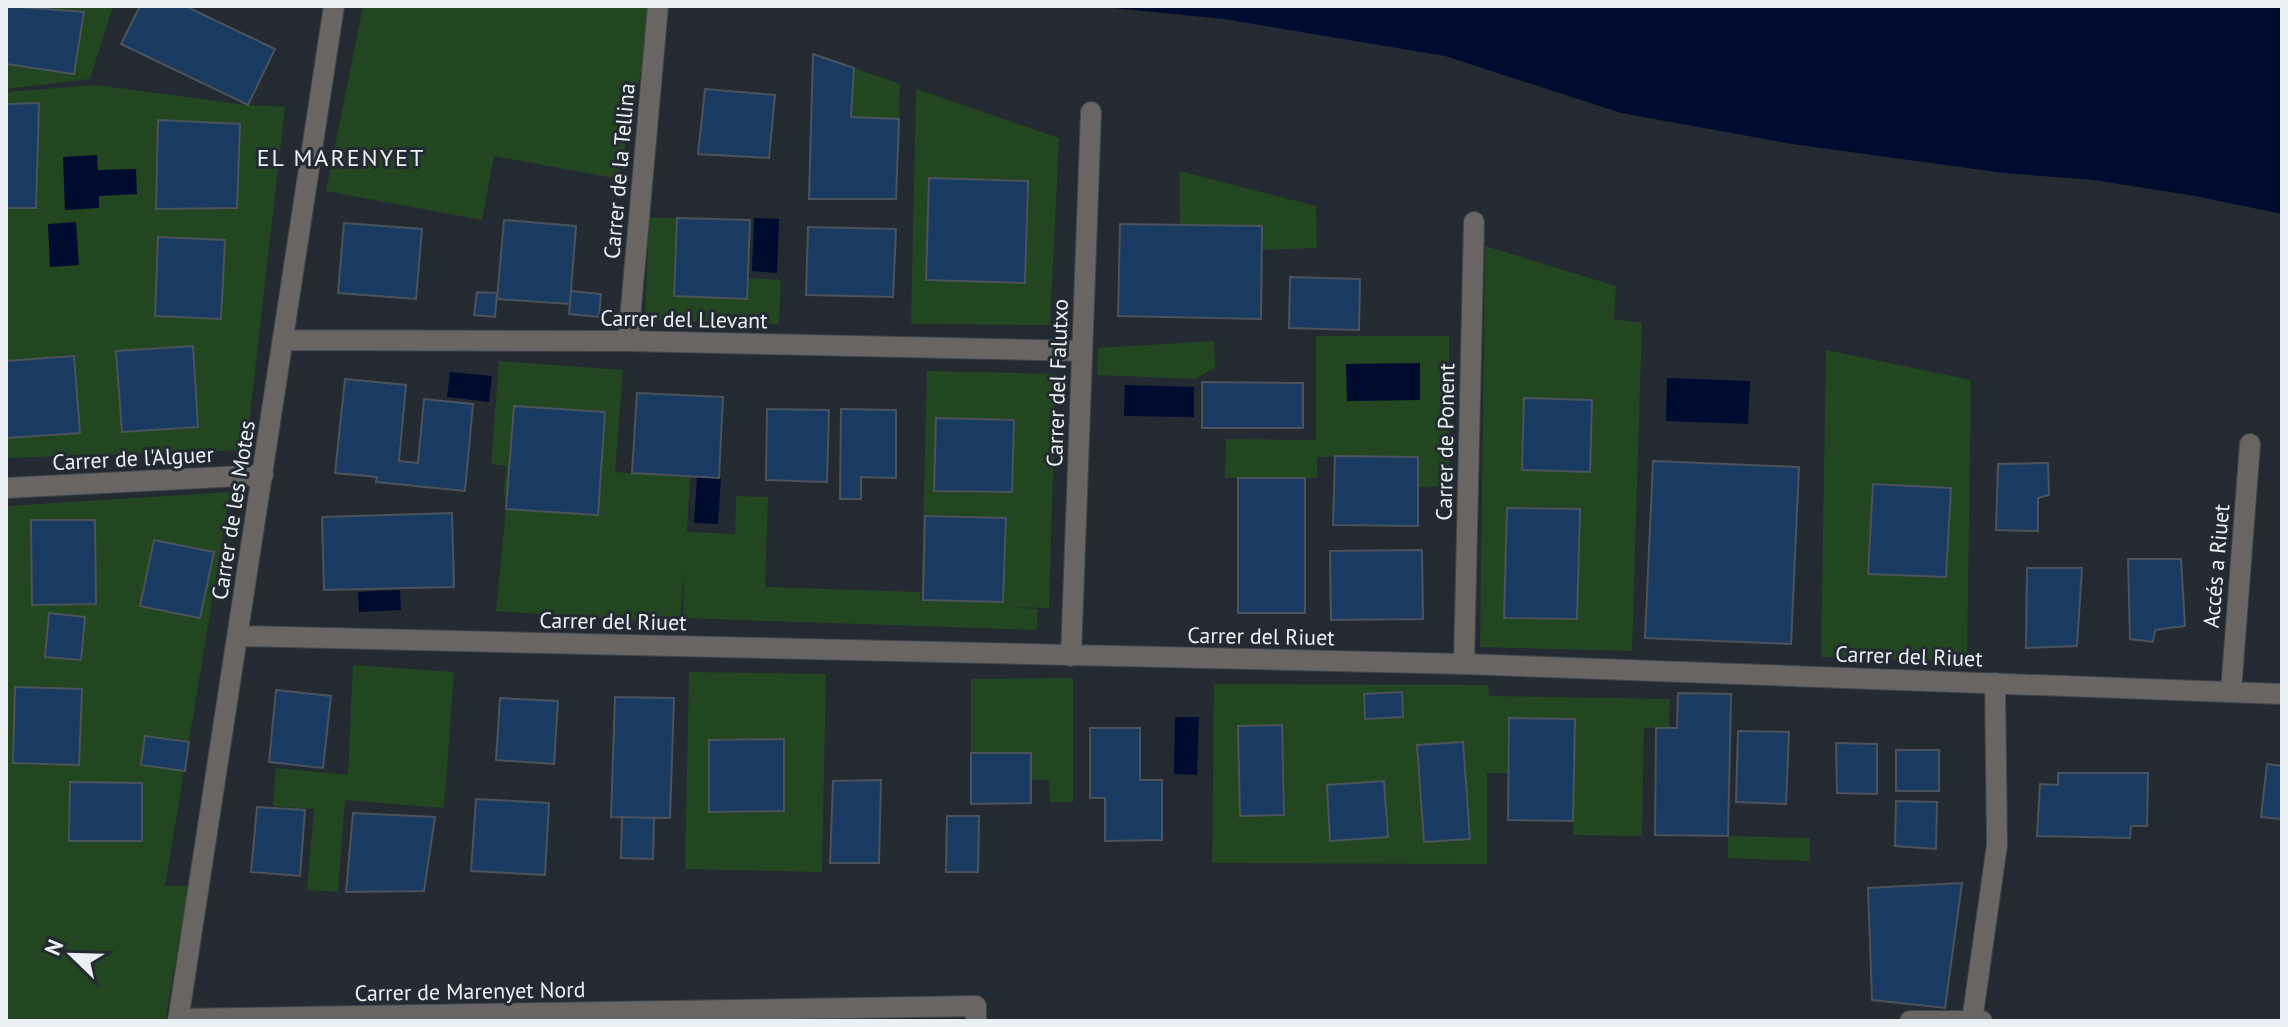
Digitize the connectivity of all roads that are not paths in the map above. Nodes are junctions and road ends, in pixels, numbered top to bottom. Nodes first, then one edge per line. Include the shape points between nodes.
1 (334, 6) edge
2 (658, 6) edge
3 (1091, 112) dead end
4 (1474, 222) dead end
5 (284, 340) junction
6 (628, 341) junction
7 (1082, 351) junction
8 (2250, 444) dead end
9 (263, 475) junction
10 (6, 488) edge
11 (238, 636) junction
12 (1071, 656) junction
13 (1464, 664) junction
14 (1995, 683) junction
15 (2231, 691) junction
16 (2282, 694) edge
17 (762, 1015) edge
18 (178, 1020) edge
19 (1972, 1020) edge
20 (976, 1021) edge
21 (1910, 1021) edge
22 (1982, 1021) edge

1 - 5 street, Carrer de les Motes
2 - 6 street, Carrer de la Tellina
3 - 7 street, Carrer del Falutxo
4 - 13 street, Carrer de Ponent
5 - 6 street, Carrer del Llevant
5 - 9 street, Carrer de les Motes
6 - 7 street, Carrer del Llevant
7 - 12 street, Carrer del Falutxo
8 - 15 street, Accés a Riuet
9 - 10 street, Carrer de l'Alguer
9 - 11 street, Carrer de les Motes
11 - 12 street, Carrer del Riuet
11 - 18 street, Carrer de les Motes
12 - 13 street, Carrer del Riuet
13 - 14 street, Carrer del Riuet
14 - 15 street, Carrer del Riuet
14 - 19 street via 1997,845
15 - 16 street, Carrer del Riuet
17 - 18 street, Carrer de Marenyet Nord
17 - 20 street, Carrer de Marenyet Nord via 976,1006
19 - 21 street
19 - 22 street

